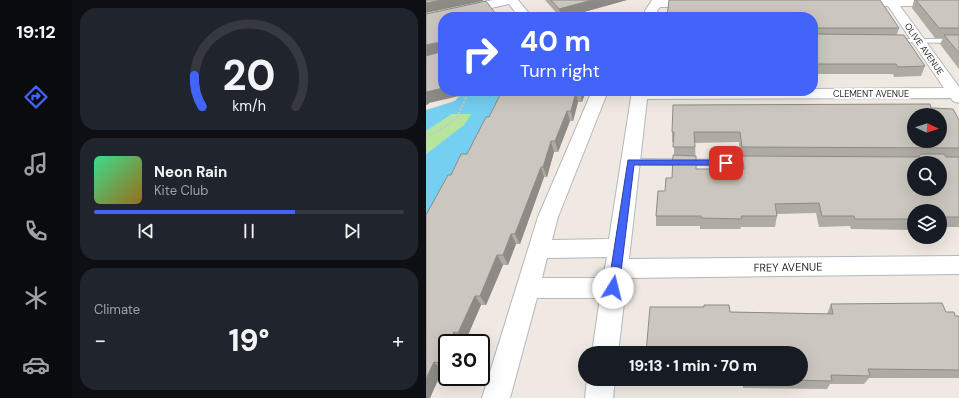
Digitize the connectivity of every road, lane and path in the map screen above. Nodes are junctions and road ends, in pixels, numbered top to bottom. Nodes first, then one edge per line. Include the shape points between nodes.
1 (509, 0) edge
2 (512, 0) edge
3 (657, 1) edge
4 (891, 1) edge
5 (844, 2) edge
6 (959, 2) edge
7 (710, 3) edge
8 (457, 12) edge
9 (522, 12) edge
10 (651, 12) edge
11 (438, 16) edge
12 (426, 19) edge
13 (888, 41) edge
14 (919, 41) junction
15 (959, 41) edge
16 (818, 94) edge
17 (958, 95) edge
18 (467, 96) edge
19 (598, 96) edge
20 (640, 96) edge
21 (426, 137) edge
22 (630, 162) junction
23 (768, 163) edge
24 (539, 249) junction
25 (959, 265) edge
26 (616, 268) junction
27 (528, 288) junction
28 (606, 346) edge
29 (600, 386) edge
30 (496, 398) edge
31 (599, 398) edge

1 - 8 street
2 - 9 street
3 - 7 street
3 - 10 street
4 - 5 street
4 - 6 street
4 - 14 street, OLIVE AVENUE
11 - 12 street
13 - 14 lane
14 - 15 lane
14 - 17 street, OLIVE AVENUE
16 - 17 street, CLEMENT AVENUE
18 - 21 path via 457,118
19 - 24 street via 548,217
20 - 22 street
22 - 23 lane
22 - 26 street
24 - 26 street
24 - 27 street
25 - 26 street, FREY AVENUE
26 - 27 street
26 - 28 street
27 - 30 street
29 - 31 street

